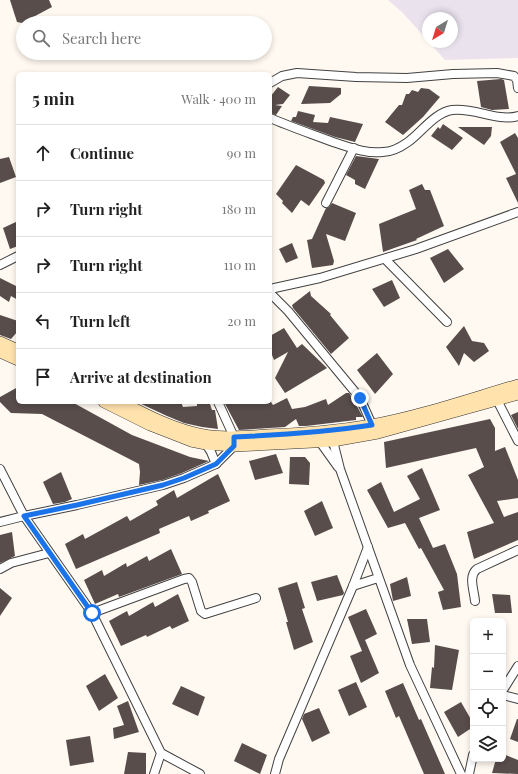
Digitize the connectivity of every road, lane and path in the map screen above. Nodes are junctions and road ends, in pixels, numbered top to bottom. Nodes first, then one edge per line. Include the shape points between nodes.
1 (272, 82) edge
2 (518, 88) edge
3 (518, 116) edge
4 (272, 119) edge
5 (354, 148) junction
6 (326, 203) dead end
7 (518, 212) edge
8 (16, 257) edge
9 (385, 259) junction
10 (0, 265) edge
11 (272, 289) edge
12 (272, 295) edge
13 (447, 322) dead end
14 (0, 342) edge
15 (16, 349) edge
16 (0, 352) edge
17 (16, 359) edge
18 (518, 384) edge
19 (518, 394) edge
20 (497, 400) junction
21 (108, 404) edge
22 (125, 404) edge
23 (219, 404) edge
24 (372, 425) junction
25 (314, 432) junction
26 (331, 436) junction
27 (518, 441) edge
28 (234, 442) junction
29 (320, 443) junction
30 (206, 444) junction
31 (216, 464) junction
32 (0, 469) edge
33 (340, 469) junction
34 (24, 516) junction
35 (0, 522) edge
36 (368, 547) junction
37 (518, 550) edge
38 (50, 553) junction
39 (0, 569) edge
40 (378, 578) junction
41 (353, 586) junction
42 (256, 598) dead end
43 (475, 601) dead end
44 (92, 613) junction
45 (518, 666) edge
46 (506, 685) edge
47 (506, 696) edge
48 (518, 699) edge
49 (161, 753) junction
50 (472, 762) edge
51 (154, 774) edge
52 (200, 774) edge
53 (275, 774) edge
54 (461, 774) edge
55 (469, 774) edge

1 - 2 street via 282,76 297,73 400,78 496,73 514,76
3 - 5 street via 505,118 452,110 438,116 410,141 398,148 372,152
4 - 5 street via 303,132
5 - 6 street
7 - 9 street
8 - 10 street
9 - 11 street
9 - 13 street
12 - 24 street via 360,398
14 - 15 main road
16 - 17 main road
18 - 24 main road
19 - 20 main road
20 - 26 main road via 378,433
20 - 27 street
21 - 30 main road via 150,425
22 - 28 main road via 169,425
23 - 28 street
24 - 26 main road
25 - 26 main road
25 - 28 main road via 250,437
25 - 29 street
26 - 29 main road
26 - 33 street
28 - 29 main road
28 - 30 main road
28 - 31 street
29 - 33 street
30 - 31 street
31 - 34 street via 163,485
32 - 34 street
33 - 36 street
34 - 35 street
34 - 38 street
36 - 40 street
36 - 41 street
37 - 43 street via 474,572 472,578
38 - 39 street via 11,563
38 - 44 street
40 - 41 street
40 - 54 street via 410,665
41 - 53 street via 279,759
42 - 44 street via 205,614 201,611 189,578
44 - 49 street
45 - 46 street
47 - 48 street
49 - 51 street
49 - 52 street
50 - 55 street

